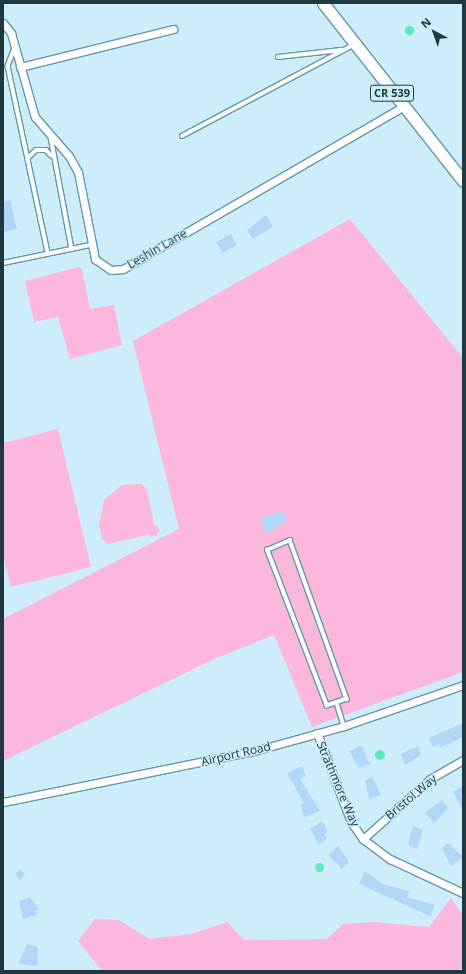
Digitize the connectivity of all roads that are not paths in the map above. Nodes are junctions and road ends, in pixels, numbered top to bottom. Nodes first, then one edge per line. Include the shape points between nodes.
1 (324, 4) edge
2 (3, 23) edge
3 (172, 29) dead end
4 (15, 47) junction
5 (349, 47) junction
6 (278, 57) dead end
7 (20, 67) junction
8 (403, 107) junction
9 (182, 136) dead end
10 (51, 138) junction
11 (52, 156) junction
12 (28, 158) junction
13 (463, 181) edge
14 (91, 245) junction
15 (72, 249) junction
16 (48, 253) junction
17 (3, 263) edge
18 (463, 685) edge
19 (337, 703) junction
20 (344, 726) junction
21 (317, 733) junction
22 (463, 760) edge
23 (3, 802) edge
24 (363, 839) junction
25 (463, 893) edge

1 - 5 main road, CR 539
2 - 4 street, Leshin Lane via 11,33
3 - 7 street
4 - 7 street, Leshin Lane
4 - 12 lane via 8,66
5 - 6 lane
5 - 8 main road, CR 539
5 - 9 lane
7 - 10 street, Leshin Lane via 35,117
8 - 13 main road, CR 539
8 - 14 street, Leshin Lane via 123,269 111,270 99,264
10 - 11 lane
10 - 14 street, Leshin Lane via 69,156 78,172
11 - 12 lane via 46,150 36,150
11 - 15 lane
12 - 16 lane
14 - 15 lane
15 - 16 lane
16 - 17 lane
18 - 20 street, Airport Road
19 - 19 lane via 347,699 290,540 267,550 327,706
19 - 20 lane
20 - 21 street, Airport Road
21 - 23 street, Airport Road via 214,760
21 - 24 street, Strathmore Way via 351,822
22 - 24 street, Bristol Way via 430,779
24 - 25 street, Strathmore Way via 390,859

